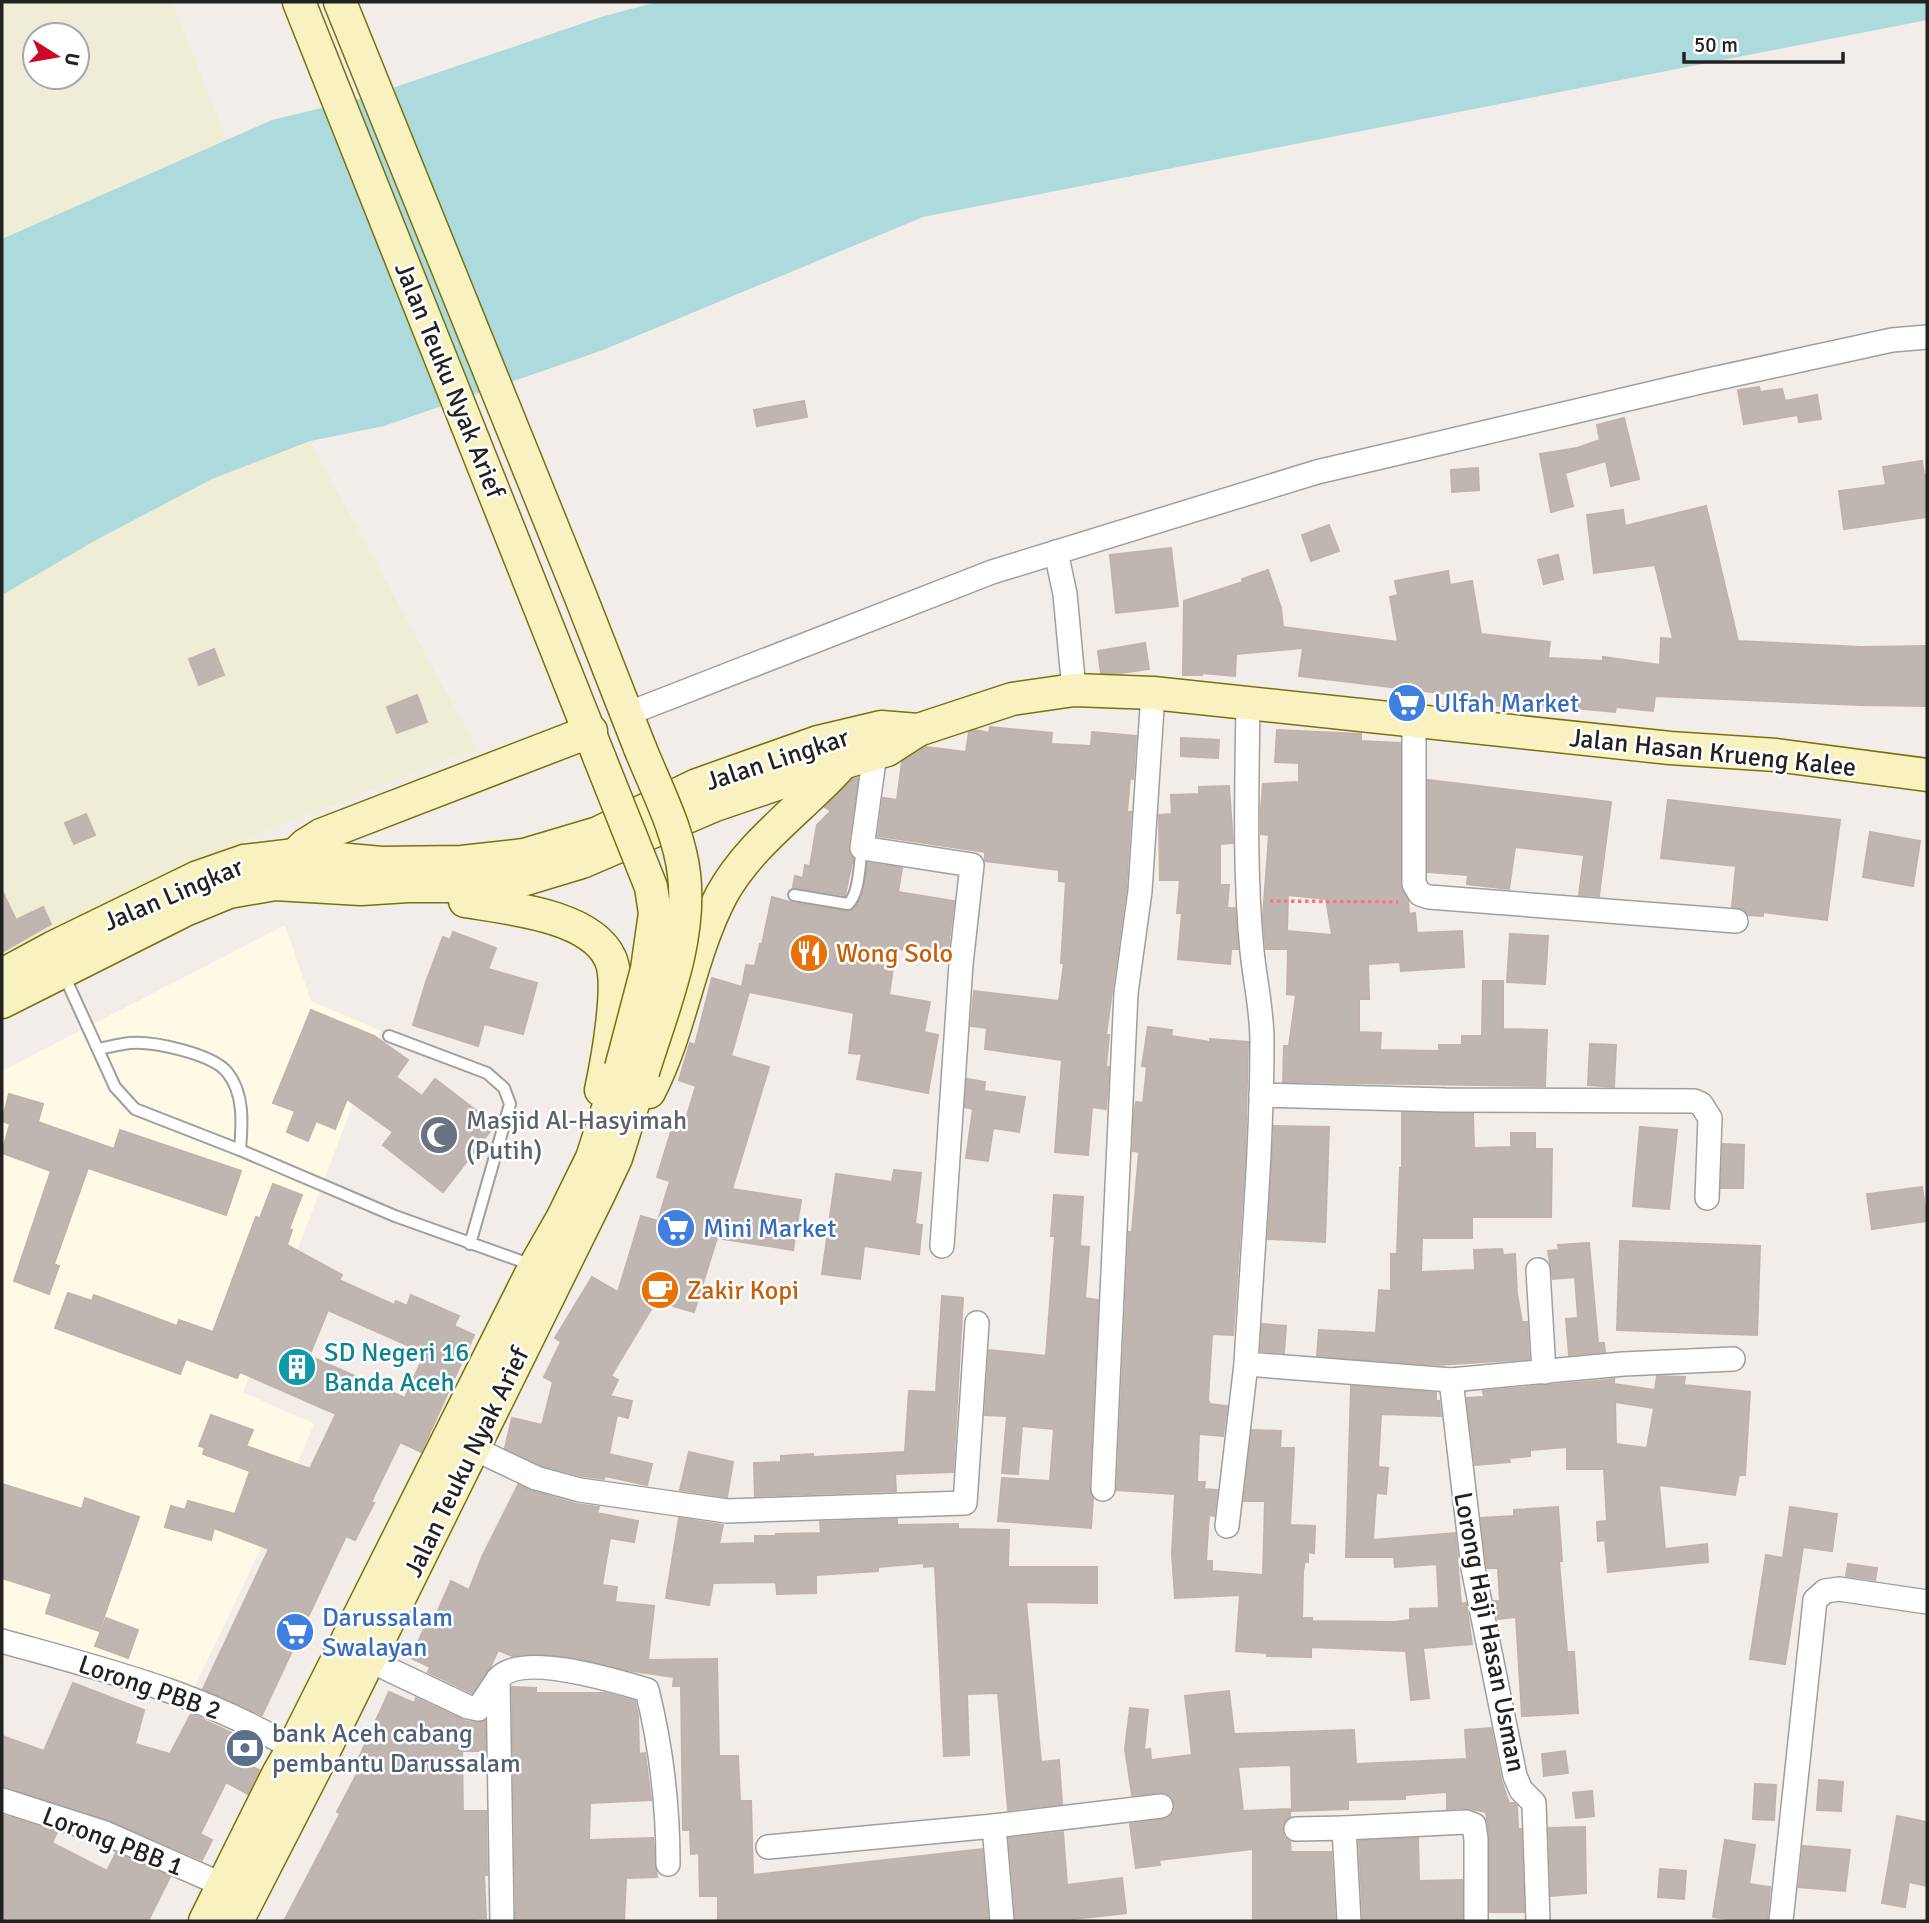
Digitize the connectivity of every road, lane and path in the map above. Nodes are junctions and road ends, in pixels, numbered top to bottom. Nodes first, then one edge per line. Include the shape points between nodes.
1 (299, 2) edge
2 (340, 2) edge
3 (1927, 337) edge
4 (1056, 552) junction
5 (1074, 682) junction
6 (1153, 693) junction
7 (1248, 702) junction
8 (627, 714) junction
9 (1414, 720) junction
10 (918, 730) junction
11 (595, 745) junction
12 (875, 753) junction
13 (843, 762) junction
14 (1927, 775) edge
15 (862, 848) junction
16 (279, 865) junction
17 (361, 889) junction
18 (1420, 894) junction
19 (794, 895) dead end
20 (1249, 901) junction
21 (1736, 921) dead end
22 (61, 967) junction
23 (2, 975) edge
24 (2, 1002) edge
25 (389, 1036) dead end
26 (98, 1049) junction
27 (632, 1070) junction
28 (1261, 1095) junction
29 (240, 1150) junction
30 (604, 1158) junction
31 (1707, 1198) dead end
32 (470, 1244) junction
33 (942, 1246) dead end
34 (535, 1266) junction
35 (1538, 1270) dead end
36 (977, 1323) dead end
37 (1733, 1359) dead end
38 (1246, 1364) junction
39 (1544, 1372) junction
40 (1451, 1380) junction
41 (473, 1448) junction
42 (1103, 1489) dead end
43 (1227, 1526) dead end
44 (1927, 1602) edge
45 (2, 1641) edge
46 (369, 1660) junction
47 (498, 1679) junction
48 (305, 1756) junction
49 (2, 1800) edge
50 (1161, 1806) dead end
51 (994, 1826) junction
52 (1344, 1828) junction
53 (1296, 1829) dead end
54 (768, 1847) dead end
55 (668, 1864) dead end
56 (223, 1885) junction
57 (205, 1921) edge
58 (237, 1921) edge
59 (502, 1921) edge
60 (1002, 1921) edge
61 (1349, 1921) edge
62 (1476, 1921) edge
63 (1538, 1921) edge
64 (1781, 1921) edge

1 - 11 main road, Jalan Teuku Nyak Arief
2 - 8 main road, Jalan Teuku Nyak Arief
3 - 4 street via 1892,340 1393,452
4 - 5 street
4 - 8 street via 992,572
5 - 6 main road, Jalan Hasan Krueng Kalee
5 - 10 main road, Jalan Hasan Krueng Kalee
6 - 7 main road, Jalan Hasan Krueng Kalee
6 - 42 street via 1140,891 1126,993
7 - 9 main road, Jalan Hasan Krueng Kalee
7 - 20 street
8 - 27 main road, Jalan Teuku Nyak Arief, bridge via 672,828 684,884 682,935 674,970
9 - 14 main road, Jalan Hasan Krueng Kalee via 1776,755
9 - 18 street via 1414,884
10 - 12 main road, Jalan Lingkar
10 - 16 main road, Jalan Lingkar via 881,727 818,743 697,785 598,833 524,855 462,862
11 - 16 main road via 321,835
11 - 27 main road, Jalan Teuku Nyak Arief, bridge via 651,887 655,913
12 - 13 main road, Jalan Lingkar
12 - 15 street
13 - 17 main road, Jalan Lingkar via 715,805 582,862 502,886
13 - 30 main road via 746,860 722,895 652,1087
15 - 19 lane via 848,904
15 - 33 street via 972,865
16 - 17 main road, Jalan Lingkar
16 - 22 main road, Jalan Lingkar via 244,861 209,872
17 - 30 main road via 516,909 566,923 599,943 615,971
18 - 20 path via 1382,903
18 - 21 street
20 - 28 street via 1262,1019
22 - 23 main road, Jalan Lingkar
22 - 24 main road
22 - 26 lane
25 - 32 lane via 488,1073 508,1095 510,1104
26 - 29 lane via 115,1087 135,1109
26 - 29 lane via 152,1044 212,1060 236,1087 243,1113
27 - 30 main road
28 - 31 street via 1694,1101 1710,1118
28 - 38 street
29 - 32 lane
30 - 34 main road, Jalan Teuku Nyak Arief
30 - 41 main road, Jalan Teuku Nyak Arief
32 - 34 lane
34 - 48 main road, Jalan Teuku Nyak Arief
35 - 39 street
36 - 41 street via 965,1503 727,1511 580,1490 536,1478
37 - 39 street
38 - 40 street
38 - 43 street
39 - 40 street
40 - 63 street, Lorong Haji Hasan Usman via 1473,1568 1515,1776 1534,1803
41 - 46 main road, Jalan Teuku Nyak Arief
44 - 64 street via 1839,1589 1825,1591 1815,1600
45 - 48 street, Lorong PBB 2 via 150,1682 228,1713
46 - 47 street via 478,1709
46 - 48 main road, Jalan Teuku Nyak Arief
47 - 55 street via 503,1672 527,1667 595,1676 647,1690 665,1791
47 - 59 street
48 - 56 main road, Jalan Teuku Nyak Arief via 278,1774
48 - 58 main road, Jalan Teuku Nyak Arief
49 - 56 street, Lorong PBB 1 via 106,1833
50 - 51 street
51 - 54 street
51 - 60 street
52 - 53 street
52 - 61 street
52 - 62 street via 1474,1825
56 - 57 main road, Jalan Teuku Nyak Arief

